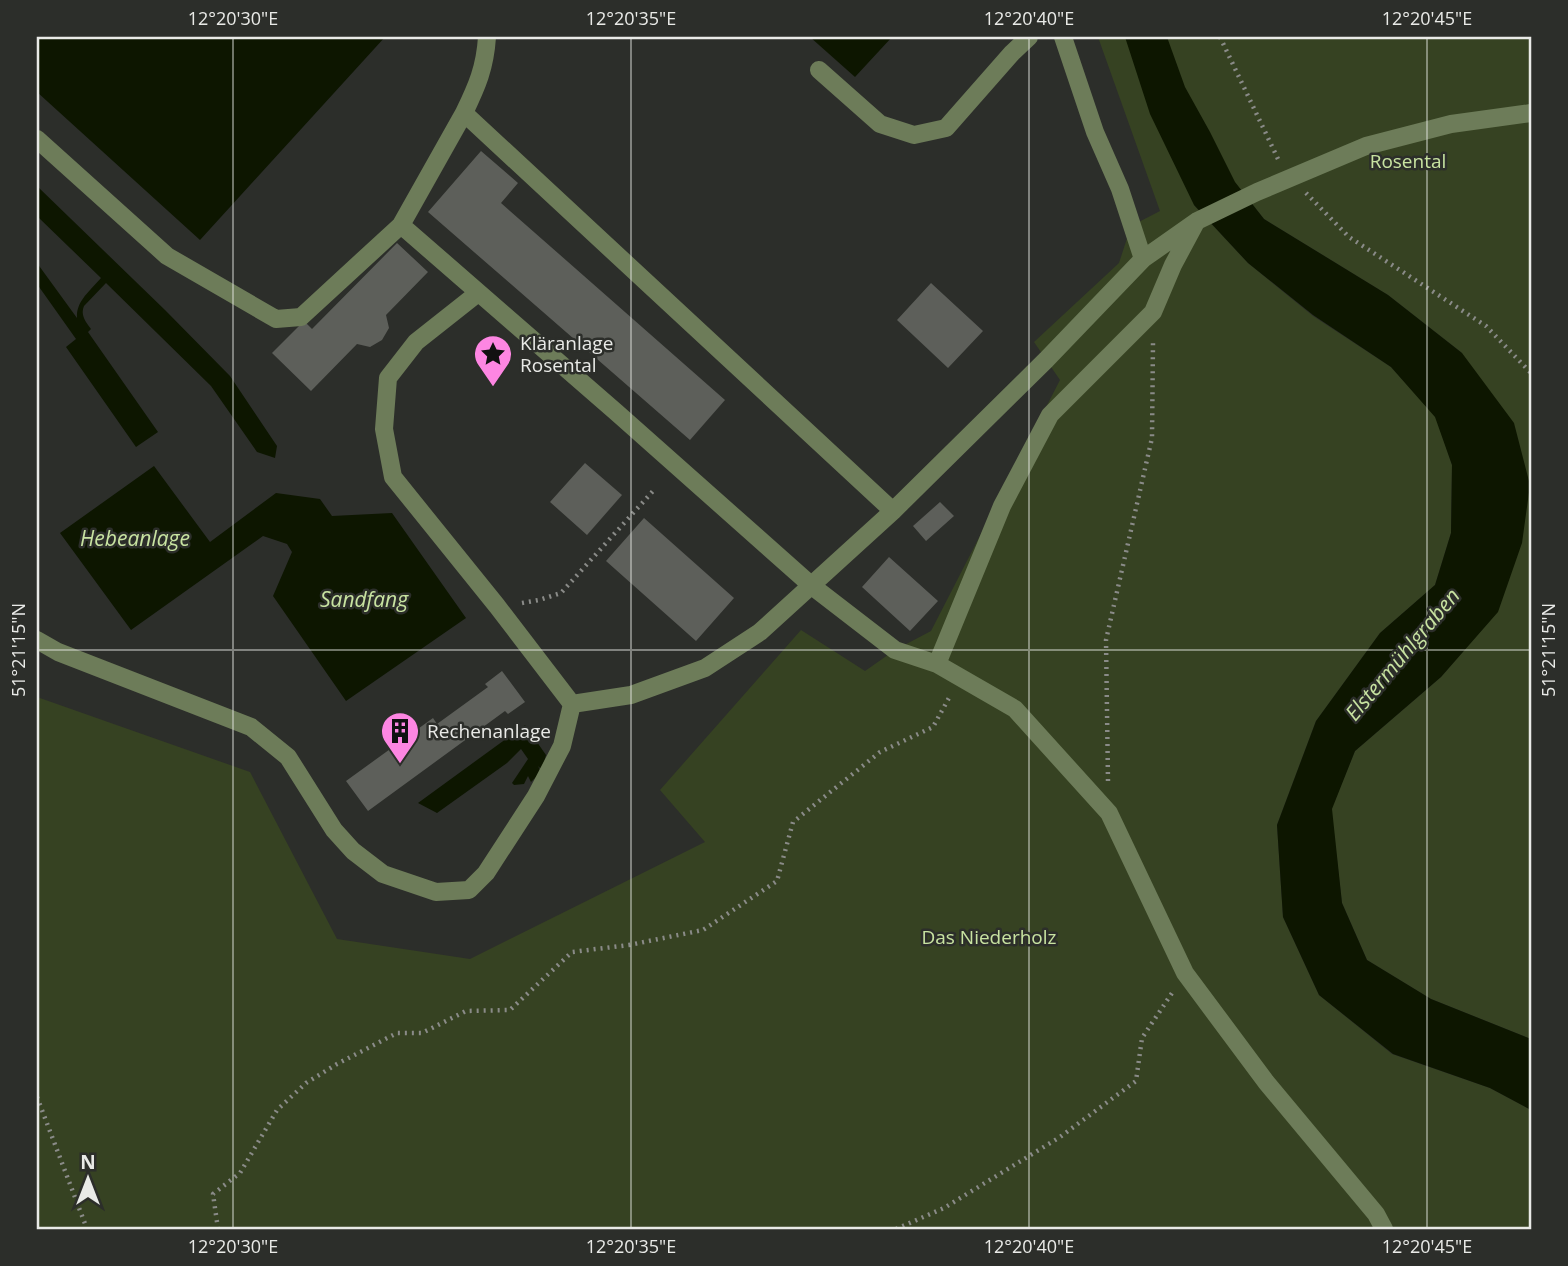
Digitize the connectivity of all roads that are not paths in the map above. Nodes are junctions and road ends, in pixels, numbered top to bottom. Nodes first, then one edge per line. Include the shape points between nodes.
1 (487, 37) edge
2 (1029, 37) edge
3 (1063, 37) edge
4 (819, 70) dead end
5 (464, 113) junction
6 (1531, 113) edge
7 (37, 139) edge
8 (1197, 221) junction
9 (401, 225) junction
10 (1143, 259) junction
11 (478, 293) junction
12 (893, 511) junction
13 (812, 586) junction
14 (37, 640) edge
15 (937, 664) junction
16 (572, 704) junction
17 (1384, 1229) edge

1 - 5 lane via 480,80
2 - 4 lane via 946,128 914,135 880,124
3 - 10 lane
5 - 9 lane
5 - 12 lane
6 - 8 lane via 1451,124 1366,146
7 - 9 lane via 167,256 276,319 301,317
8 - 10 lane
8 - 15 lane via 1153,312 1050,415 1002,506
9 - 11 lane
10 - 12 lane
11 - 13 lane
11 - 16 lane via 416,342 388,378 384,429 393,477
12 - 13 lane
13 - 15 lane via 895,650
13 - 16 lane via 760,632 705,668 631,695
14 - 16 lane via 250,727 288,757 334,830 353,851 383,874 436,892 468,890 486,873 542,786 562,746
15 - 17 lane via 1015,709 1109,813 1185,973 1266,1082 1377,1214

